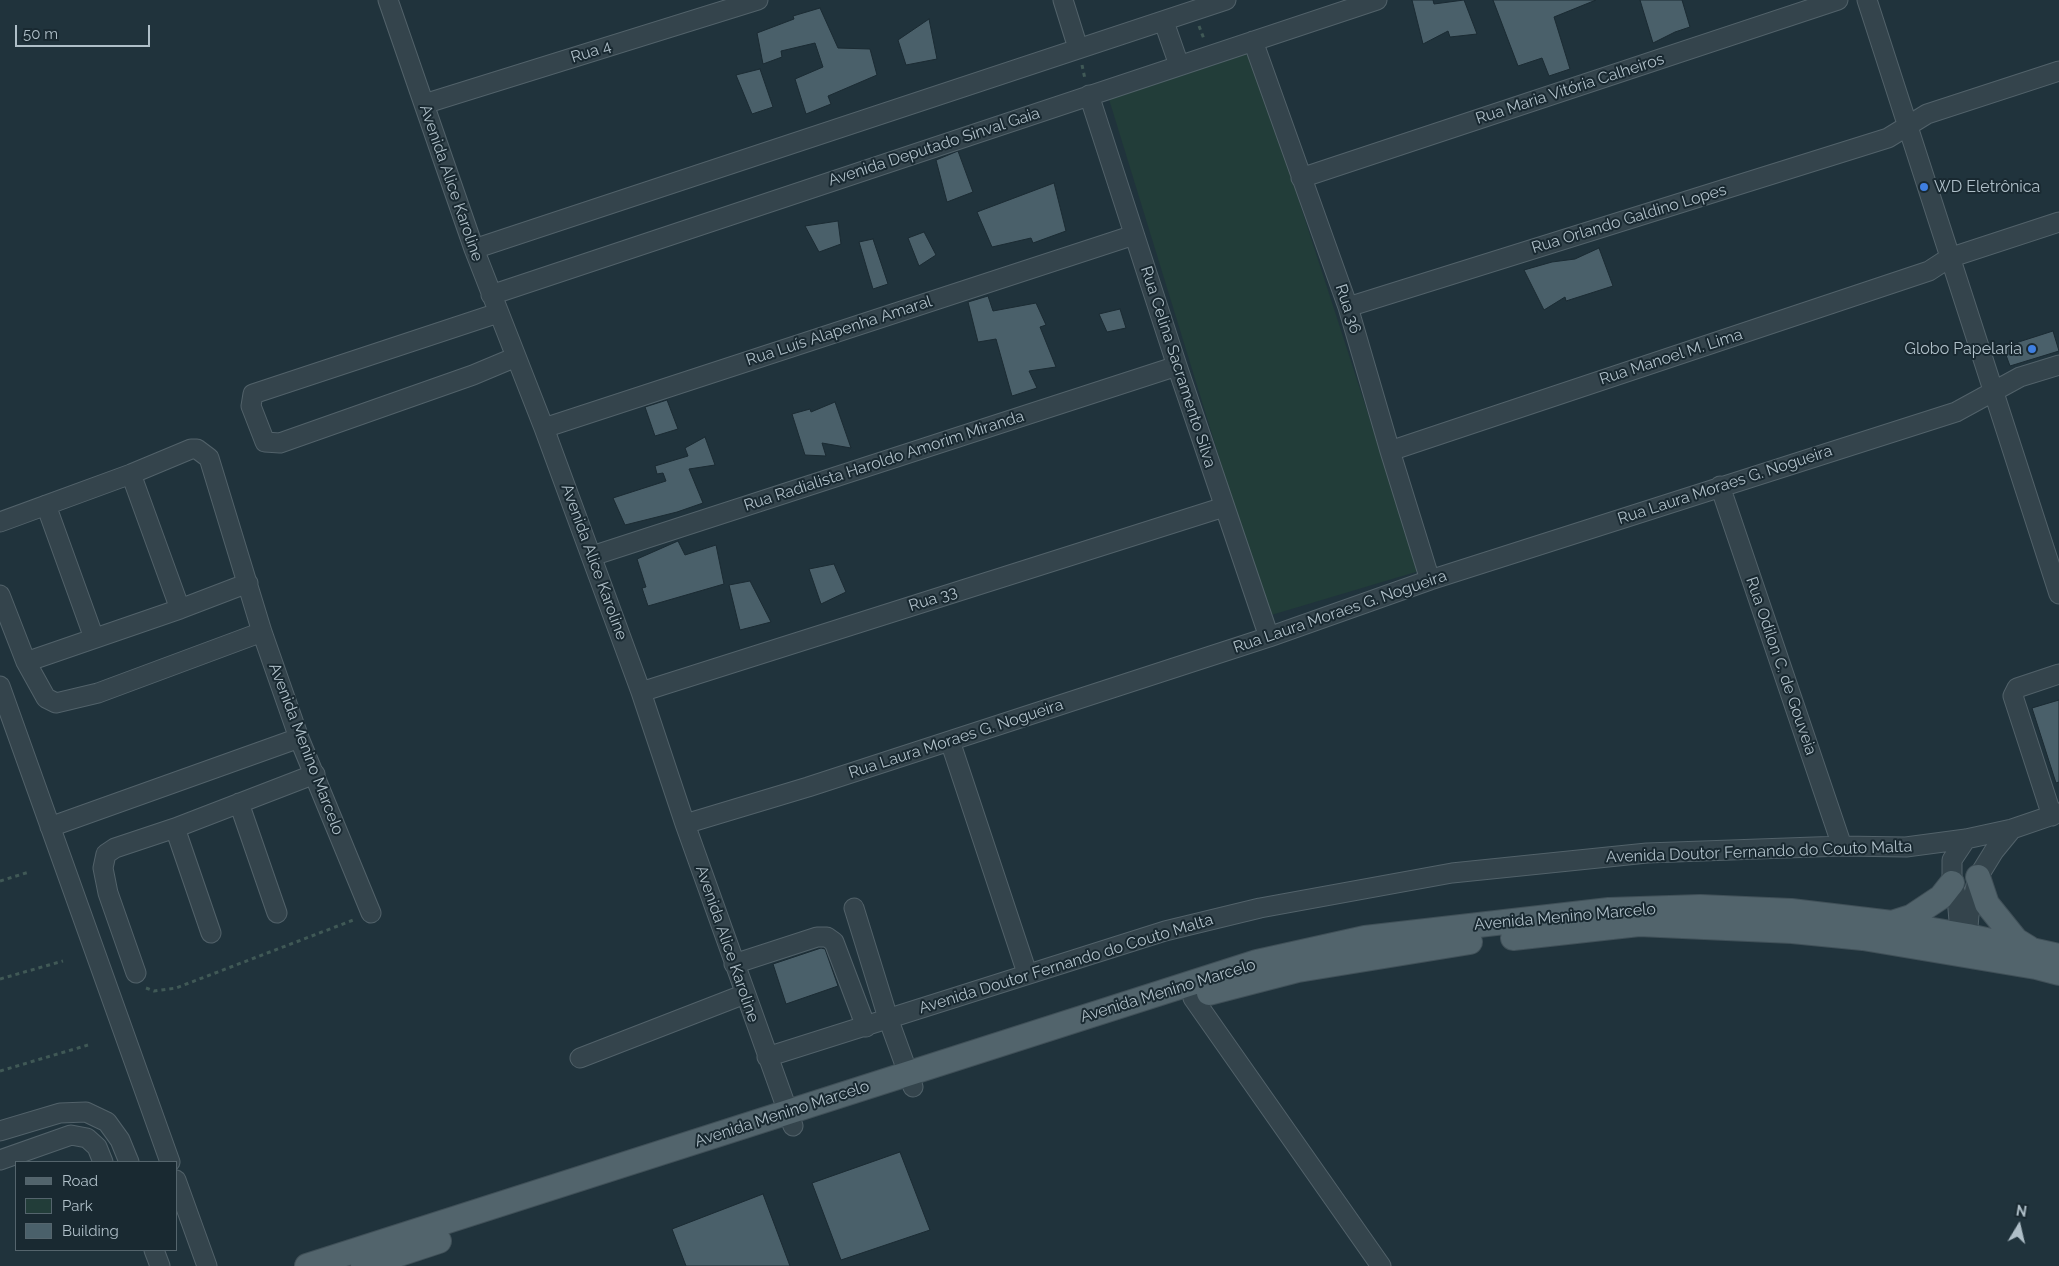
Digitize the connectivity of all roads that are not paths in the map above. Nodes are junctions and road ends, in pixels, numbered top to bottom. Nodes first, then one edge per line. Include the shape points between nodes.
1 (388, 0) edge
2 (758, 0) edge
3 (1063, 0) edge
4 (1226, 0) edge
5 (1377, 0) edge
6 (1838, 0) edge
7 (1867, 0) edge
8 (1164, 22) junction
9 (1253, 41) junction
10 (1078, 48) junction
11 (1179, 65) junction
12 (2059, 71) edge
13 (1089, 95) junction
14 (424, 104) junction
15 (1907, 126) junction
16 (1301, 178) junction
17 (2059, 222) edge
18 (1134, 235) junction
19 (474, 249) junction
20 (1949, 258) junction
21 (491, 295) junction
22 (1348, 307) junction
23 (498, 313) junction
24 (516, 357) junction
25 (1177, 366) junction
26 (2059, 366) edge
27 (1992, 392) junction
28 (544, 428) junction
29 (1390, 451) junction
30 (131, 474) junction
31 (1720, 486) junction
32 (46, 505) junction
33 (1224, 507) junction
34 (0, 522) edge
35 (592, 556) junction
36 (1430, 580) junction
37 (248, 583) junction
38 (2059, 594) edge
39 (0, 595) edge
40 (180, 609) junction
41 (262, 632) junction
42 (1269, 637) junction
43 (94, 638) junction
44 (26, 662) junction
45 (2059, 674) edge
46 (0, 686) edge
47 (641, 692) junction
48 (299, 738) junction
49 (950, 741) junction
50 (315, 774) junction
51 (239, 803) junction
52 (2055, 814) edge
53 (685, 824) junction
54 (50, 827) junction
55 (175, 828) junction
56 (2012, 828) junction
57 (1966, 839) junction
58 (1842, 846) junction
59 (1978, 877) junction
60 (1952, 883) junction
61 (854, 908) dead end
62 (277, 912) dead end
63 (371, 913) road end
64 (1892, 923) junction
65 (211, 933) dead end
66 (1960, 944) junction
67 (2032, 950) junction
68 (2059, 956) edge
69 (734, 964) junction
70 (136, 973) road end
71 (1027, 973) junction
72 (2059, 973) edge
73 (745, 994) junction
74 (1193, 998) junction
75 (888, 1018) junction
76 (866, 1027) junction
77 (767, 1057) junction
78 (580, 1058) dead end
79 (911, 1080) junction
80 (790, 1119) junction
81 (0, 1131) edge
82 (0, 1160) edge
83 (103, 1161) edge
84 (129, 1161) edge
85 (170, 1161) edge
86 (178, 1186) edge
87 (207, 1266) edge
88 (307, 1266) edge
89 (363, 1266) edge
90 (1381, 1266) edge

1 - 14 street, Avenida Alice Karoline
2 - 14 street, Rua 4
3 - 10 street
4 - 8 street
5 - 9 street, Avenida Deputado Sinval Gaia
6 - 16 street, Rua Maria Vitória Calheiros
7 - 15 street
8 - 10 street
8 - 11 street
9 - 11 street, Avenida Deputado Sinval Gaia
9 - 16 street, Rua 36
10 - 19 street
11 - 13 street, Avenida Deputado Sinval Gaia
12 - 15 street, Rua Orlando Galdino Lopes via 1927,114
13 - 18 street, Rua Celina Sacramento Silva
13 - 21 street, Avenida Deputado Sinval Gaia
14 - 19 street, Avenida Alice Karoline
15 - 20 street
15 - 22 street, Rua Orlando Galdino Lopes via 1888,138
16 - 22 street, Rua 36
17 - 20 street, Rua Manoel M. Lima
18 - 25 street, Rua Celina Sacramento Silva
18 - 28 street, Rua Luís Alapenha Amaral
19 - 21 street, Avenida Alice Karoline
20 - 27 street
20 - 29 street, Rua Manoel M. Lima via 1929,271
21 - 23 street, Avenida Alice Karoline
22 - 29 street, Rua 36
23 - 24 street, Avenida Alice Karoline
23 - 24 street via 253,394 251,406 264,442 280,443
24 - 28 street, Avenida Alice Karoline
25 - 33 street, Rua Celina Sacramento Silva
25 - 35 street, Rua Radialista Haroldo Amorim Miranda
26 - 27 street, Rua Laura Moraes G. Nogueira via 2020,377
27 - 31 street, Rua Laura Moraes G. Nogueira via 1956,412
27 - 38 street
28 - 35 street, Avenida Alice Karoline
29 - 36 street, Rua 36
30 - 32 street
30 - 37 street, Avenida Menino Marcelo via 191,449 197,449 209,458
30 - 40 street
31 - 36 street, Rua Laura Moraes G. Nogueira
31 - 58 street, Rua Odilon C. de Gouveia
32 - 34 street
32 - 43 street
33 - 42 street, Rua Celina Sacramento Silva
33 - 47 street, Rua 33
35 - 47 street, Avenida Alice Karoline
36 - 42 street, Rua Laura Moraes G. Nogueira
37 - 40 street
37 - 41 street, Avenida Menino Marcelo
39 - 44 street
40 - 43 street
41 - 44 street via 98,693 56,703 46,698
41 - 48 street, Avenida Menino Marcelo
42 - 49 street, Rua Laura Moraes G. Nogueira
43 - 44 street
45 - 52 street via 2017,688 2013,696
46 - 54 street
47 - 53 street, Avenida Alice Karoline
48 - 50 street, Avenida Menino Marcelo
48 - 54 street
49 - 53 street, Rua Laura Moraes G. Nogueira
49 - 71 street
50 - 51 street
50 - 63 street, Avenida Menino Marcelo
51 - 55 street
51 - 62 street
52 - 56 street, Avenida Doutor Fernando do Couto Malta
53 - 69 street, Avenida Alice Karoline
54 - 85 street
55 - 65 street
55 - 70 street via 106,854 103,868 108,893
56 - 57 street, Avenida Doutor Fernando do Couto Malta
56 - 59 street
57 - 58 street, Avenida Doutor Fernando do Couto Malta via 1906,847
57 - 60 street via 1952,860
58 - 71 street, Avenida Doutor Fernando do Couto Malta via 1647,853 1452,873 1260,908 1165,931
59 - 66 street
59 - 67 main road via 1987,904 2016,940
60 - 64 main road via 1941,897
60 - 66 street via 1957,897
61 - 75 street
64 - 66 main road, Avenida Menino Marcelo
64 - 79 main road, Avenida Menino Marcelo via 1791,911 1690,907 1609,910 1365,938 1258,962
66 - 67 main road, Avenida Menino Marcelo
66 - 72 main road, Avenida Menino Marcelo
66 - 74 main road, Avenida Menino Marcelo via 1639,924 1453,944 1298,970
67 - 68 main road, Avenida Menino Marcelo
69 - 73 street, Avenida Alice Karoline
69 - 76 street via 817,937 827,937 834,942
71 - 75 street, Avenida Doutor Fernando do Couto Malta
73 - 77 street, Avenida Alice Karoline
73 - 78 street
74 - 79 main road, Avenida Menino Marcelo
74 - 90 street
75 - 76 street, Avenida Doutor Fernando do Couto Malta
75 - 79 street
76 - 77 street, Avenida Doutor Fernando do Couto Malta
77 - 80 street, Avenida Alice Karoline
79 - 80 main road, Avenida Menino Marcelo
80 - 88 main road, Avenida Menino Marcelo
80 - 89 main road, Avenida Menino Marcelo
81 - 84 street via 60,1113 86,1112 107,1122 120,1140
82 - 83 street via 71,1135 87,1138 97,1147
86 - 87 street

